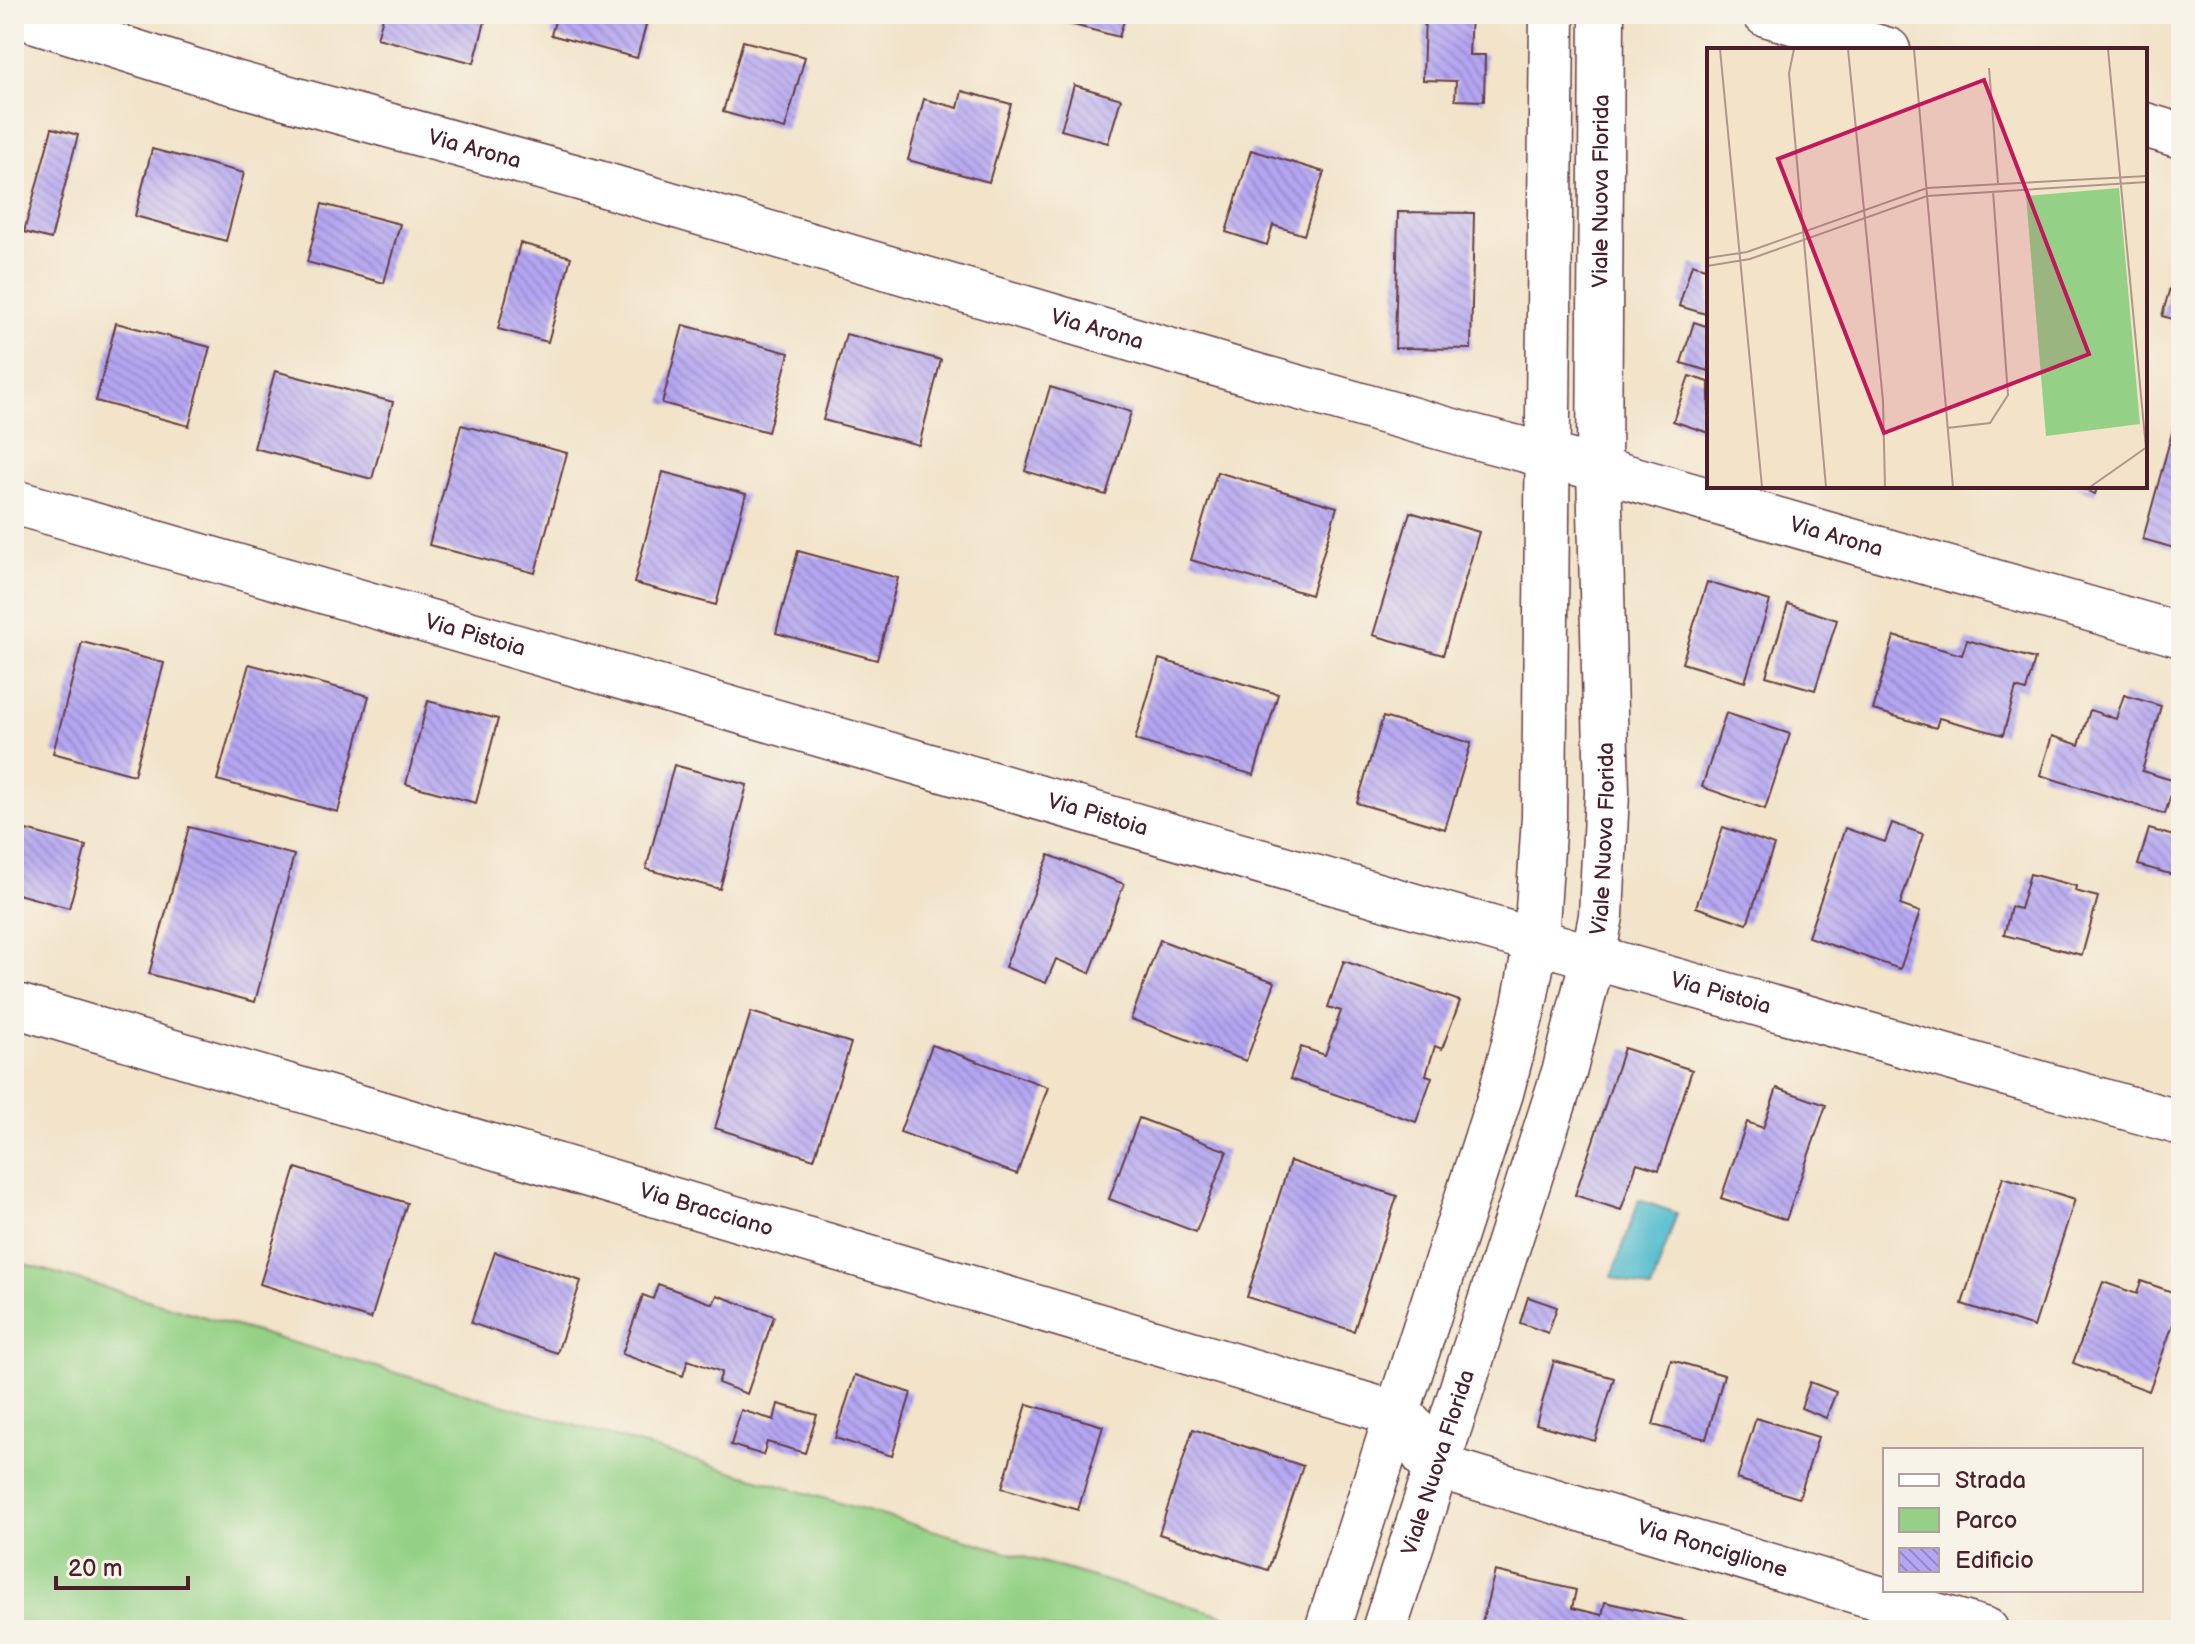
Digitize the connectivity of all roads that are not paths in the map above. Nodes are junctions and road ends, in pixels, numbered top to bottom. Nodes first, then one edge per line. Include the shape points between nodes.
1 (14, 14) edge
2 (1552, 14) edge
3 (1602, 14) edge
4 (1765, 14) edge
5 (1881, 48) edge
6 (2147, 126) edge
7 (2181, 136) edge
8 (1548, 457) junction
9 (1599, 469) junction
10 (14, 502) edge
11 (2181, 635) edge
12 (1536, 941) junction
13 (1593, 957) junction
14 (14, 1005) edge
15 (2181, 1123) edge
16 (1397, 1414) junction
17 (1437, 1466) junction
18 (1327, 1630) edge
19 (1384, 1630) edge
20 (1986, 1630) edge

1 - 8 street, Via Arona via 224,80
2 - 8 street
3 - 9 street, Viale Nuova Florida
4 - 5 street
6 - 7 street
8 - 9 street, Via Arona
8 - 12 street via 1544,817
9 - 11 street, Via Arona
9 - 13 street, Viale Nuova Florida via 1607,793 1601,916
10 - 12 street, Via Pistoia
12 - 13 street, Via Pistoia
12 - 16 street via 1509,1065
13 - 15 street, Via Pistoia
13 - 17 street, Viale Nuova Florida via 1565,1069
14 - 16 street, Via Bracciano
16 - 17 street via 1414,1426 1423,1457
16 - 18 street
17 - 19 street, Viale Nuova Florida
17 - 20 street, Via Ronciglione

